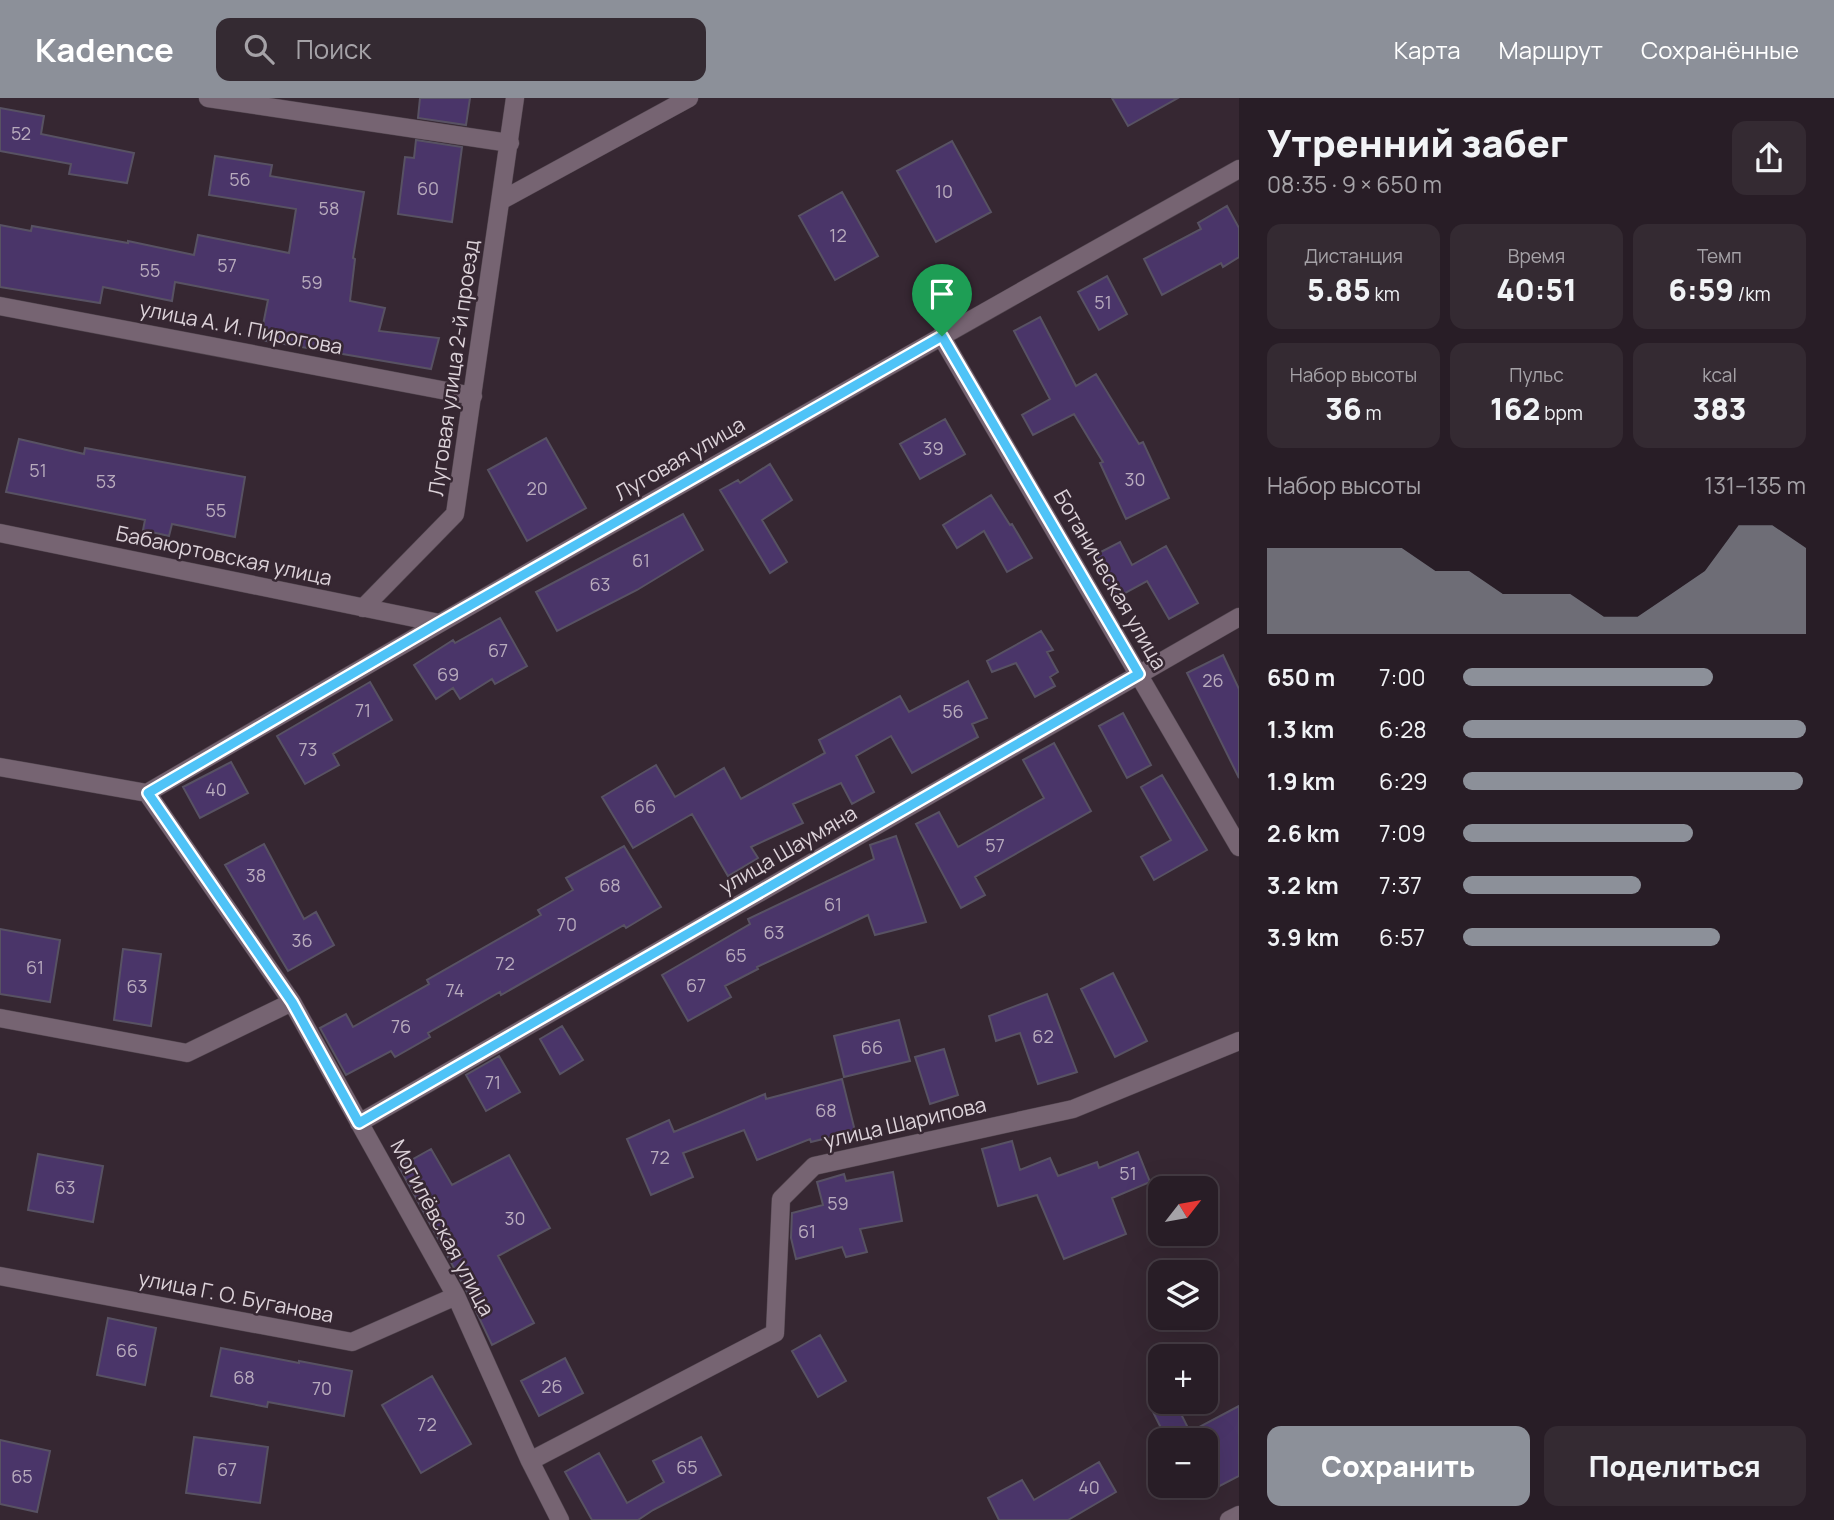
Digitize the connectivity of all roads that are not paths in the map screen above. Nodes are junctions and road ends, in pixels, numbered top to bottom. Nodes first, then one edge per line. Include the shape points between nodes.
1 (208, 98) edge
2 (515, 98) edge
3 (689, 98) edge
4 (510, 143) junction
5 (1239, 169) edge
6 (502, 200) junction
7 (0, 306) edge
8 (942, 336) junction
9 (472, 396) junction
10 (0, 533) edge
11 (363, 608) junction
12 (1239, 617) edge
13 (439, 623) junction
14 (1139, 674) junction
15 (0, 767) edge
16 (148, 793) junction
17 (1239, 847) edge
18 (292, 1002) junction
19 (0, 1018) edge
20 (1239, 1041) edge
21 (359, 1123) junction
22 (0, 1276) edge
23 (456, 1296) junction
24 (530, 1461) junction
25 (1239, 1515) edge
26 (560, 1520) edge
27 (1229, 1520) edge

1 - 4 street
2 - 4 street, Луговая улица 2-й проезд
3 - 6 street
4 - 6 street, Луговая улица 2-й проезд
5 - 8 street, Луговая улица
6 - 9 street, Луговая улица 2-й проезд
7 - 9 street, улица А. И. Пирогова
8 - 13 street, Луговая улица
8 - 14 street, Ботаническая улица
9 - 11 street, Луговая улица 2-й проезд via 455,514
10 - 11 street, Бабаюртовская улица
11 - 13 street, Бабаюртовская улица
12 - 14 street, улица Шаумяна
13 - 16 street, Луговая улица
14 - 17 street, Ботаническая улица
14 - 21 street, улица Шаумяна
15 - 16 street
16 - 18 street, Могилёвская улица
18 - 19 street via 187,1053
18 - 21 street, Могилёвская улица
20 - 24 street, улица Шарипова via 1073,1109 814,1166 780,1199 775,1332
21 - 23 street, Могилёвская улица
22 - 23 street, улица Г. О. Буганова via 352,1342
23 - 24 street, Могилёвская улица
24 - 26 street, Могилёвская улица
25 - 27 street

